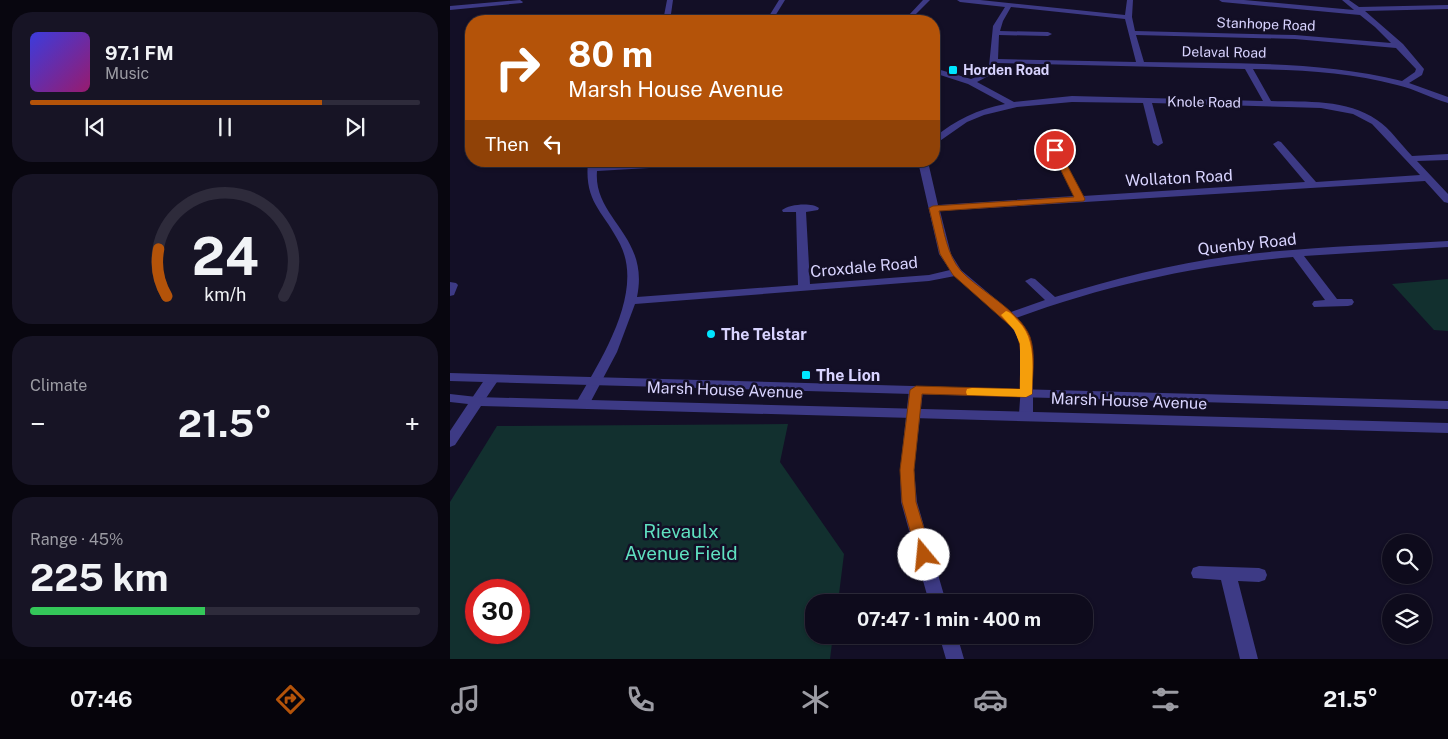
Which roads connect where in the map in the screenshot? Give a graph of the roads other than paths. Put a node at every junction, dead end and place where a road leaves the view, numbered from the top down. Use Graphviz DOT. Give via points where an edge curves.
graph roads {
  1 [pos="670,0"];
  2 [pos="782,0"];
  3 [pos="927,0"];
  4 [pos="960,0"];
  5 [pos="1130,0"];
  6 [pos="1222,0"];
  7 [pos="1345,0"];
  8 [pos="520,2"];
  9 [pos="478,3"];
  10 [pos="1010,5"];
  11 [pos="1448,7"];
  12 [pos="450,8"];
  13 [pos="1362,11"];
  14 [pos="668,15"];
  15 [pos="773,15"];
  16 [pos="910,15"];
  17 [pos="1128,17"];
  18 [pos="996,33"];
  19 [pos="1132,33"];
  20 [pos="1048,34"];
  21 [pos="1400,46"];
  22 [pos="996,61"];
  23 [pos="1140,63"];
  24 [pos="1247,65"];
  25 [pos="940,72"];
  26 [pos="971,82"];
  27 [pos="1404,84"];
  28 [pos="1448,100"];
  29 [pos="1147,101"];
  30 [pos="1268,103"];
  31 [pos="1011,104"];
  32 [pos="940,137"];
  33 [pos="1267,142"];
  34 [pos="1158,143"];
  35 [pos="1038,146"];
  36 [pos="1448,157"];
  37 [pos="1410,159"];
  38 [pos="592,167"];
  39 [pos="924,167"];
  40 [pos="1427,178"];
  41 [pos="1313,185"];
  42 [pos="1080,199"];
  43 [pos="1448,200"];
  44 [pos="814,208"];
  45 [pos="933,208"];
  46 [pos="801,209"];
  47 [pos="787,210"];
  48 [pos="1448,244"];
  49 [pos="1296,254"];
  50 [pos="957,272"];
  51 [pos="1031,281"];
  52 [pos="804,288"];
  53 [pos="630,301"];
  54 [pos="1053,301"];
  55 [pos="1348,302"];
  56 [pos="1334,303"];
  57 [pos="1318,304"];
  58 [pos="1009,317"];
  59 [pos="450,377"];
  60 [pos="492,378"];
  61 [pos="595,381"];
  62 [pos="916,390"];
  63 [pos="1026,394"];
  64 [pos="450,398"];
  65 [pos="477,401"];
  66 [pos="583,404"];
  67 [pos="1448,405"];
  68 [pos="914,412"];
  69 [pos="1026,416"];
  70 [pos="1448,428"];
  71 [pos="450,442"];
  72 [pos="1199,573"];
  73 [pos="1228,574"];
  74 [pos="1259,575"];
  75 [pos="936,594"];
  76 [pos="951,644"];
  77 [pos="955,659"];
  78 [pos="1249,659"];
  1 -- 14 [label="street"];
  2 -- 15 [label="street"];
  3 -- 16 [label="street"];
  4 -- 10 [label="street"];
  5 -- 17 [label="street"];
  6 -- 13 [label="street"];
  7 -- 13 [label="street"];
  8 -- 9 [label="street"];
  9 -- 12 [label="street"];
  10 -- 17 [label="street"];
  10 -- 18 [label="street"];
  11 -- 13 [label="street"];
  13 -- 21 [label="street"];
  17 -- 19 [label="street"];
  18 -- 20 [label="street"];
  18 -- 22 [label="street"];
  19 -- 21 [label="street, Stanhope Road" via="1286,36"];
  19 -- 23 [label="street"];
  21 -- 27 [label="street" via="1420,69"];
  22 -- 23 [label="street, Delaval Road"];
  22 -- 26 [label="street" via="988,74"];
  23 -- 24 [label="street, Delaval Road"];
  24 -- 27 [label="street, Delaval Road" via="1334,70"];
  24 -- 30 [label="street"];
  25 -- 26 [label="street"];
  26 -- 31 [label="street"];
  27 -- 28 [label="street, Delaval Road"];
  29 -- 30 [label="street, Knole Road"];
  29 -- 31 [label="street, Knole Road" via="1072,99"];
  29 -- 34 [label="street"];
  30 -- 37 [label="street, Knole Road" via="1321,105 1356,112 1375,122"];
  31 -- 32 [label="street, Knole Road" via="969,116"];
  33 -- 41 [label="street" via="1282,143"];
  35 -- 42 [label="street" via="1059,148"];
  36 -- 37 [label="street"];
  37 -- 40 [label="street, Knole Road"];
  38 -- 53 [label="street" via="595,200 616,229 630,257 634,278"];
  39 -- 45 [label="street"];
  40 -- 41 [label="street, Wollaton Road"];
  40 -- 43 [label="street, Knole Road"];
  41 -- 42 [label="street, Wollaton Road"];
  42 -- 45 [label="street, Wollaton Road"];
  44 -- 46 [label="street"];
  45 -- 50 [label="street" via="945,254"];
  46 -- 47 [label="street"];
  46 -- 52 [label="street"];
  48 -- 49 [label="street, Quenby Road"];
  49 -- 54 [label="street, Quenby Road" via="1172,270"];
  49 -- 56 [label="street"];
  50 -- 52 [label="street, Croxdale Road" via="929,278"];
  50 -- 58 [label="street"];
  51 -- 54 [label="street"];
  52 -- 53 [label="street, Croxdale Road"];
  53 -- 61 [label="street"];
  54 -- 58 [label="street, Quenby Road"];
  55 -- 56 [label="street"];
  56 -- 57 [label="street"];
  58 -- 63 [label="street" via="1020,328 1026,344"];
  59 -- 60 [label="street, Marsh House Avenue"];
  60 -- 61 [label="street, Marsh House Avenue"];
  60 -- 65 [label="street"];
  61 -- 62 [label="street, Marsh House Avenue"];
  61 -- 66 [label="street"];
  62 -- 63 [label="street, Marsh House Avenue"];
  62 -- 68 [label="street"];
  63 -- 67 [label="street, Marsh House Avenue"];
  63 -- 69 [label="street"];
  64 -- 65 [label="street, Marsh House Avenue"];
  65 -- 66 [label="street, Marsh House Avenue"];
  65 -- 71 [label="street"];
  66 -- 68 [label="street, Marsh House Avenue"];
  68 -- 69 [label="street, Marsh House Avenue"];
  68 -- 75 [label="street" via="907,470 909,502"];
  69 -- 70 [label="street, Marsh House Avenue"];
  72 -- 73 [label="street"];
  73 -- 74 [label="street"];
  73 -- 78 [label="street"];
  76 -- 77 [label="street"];
}
